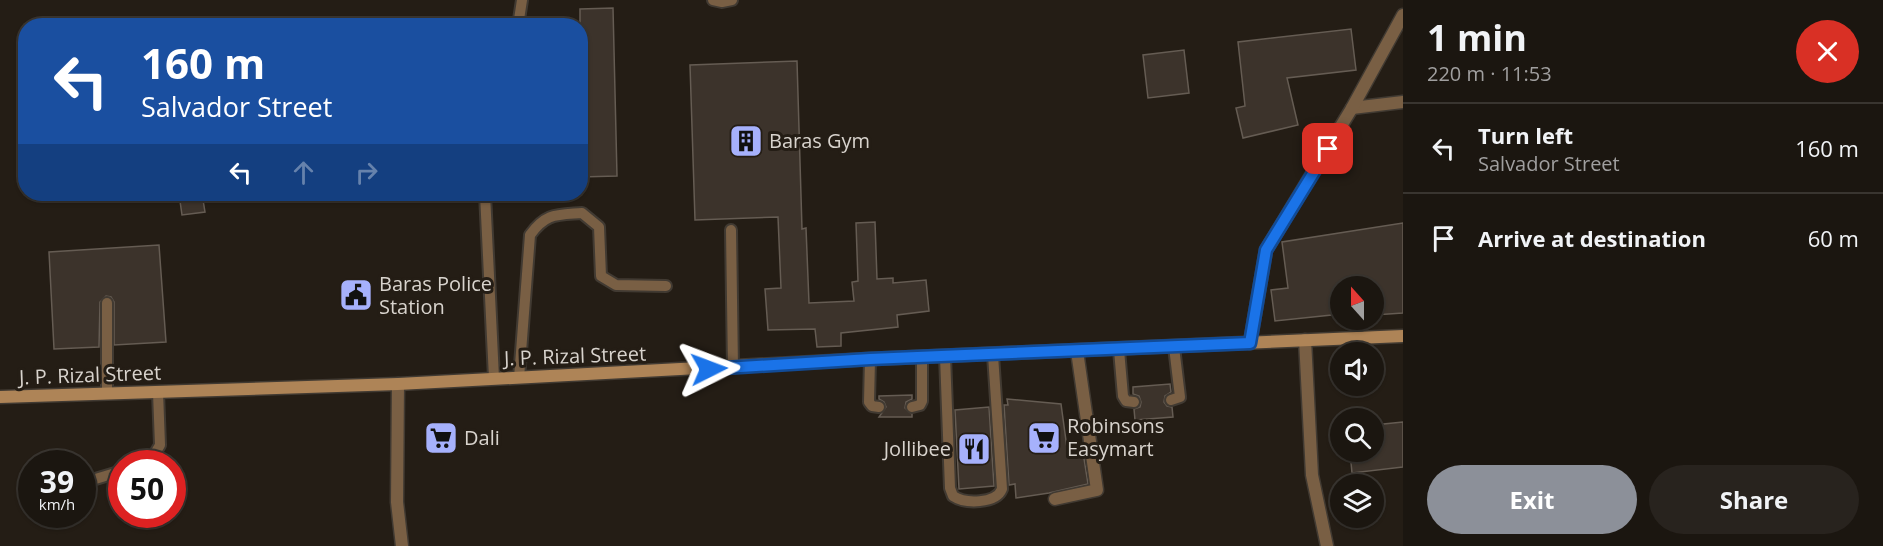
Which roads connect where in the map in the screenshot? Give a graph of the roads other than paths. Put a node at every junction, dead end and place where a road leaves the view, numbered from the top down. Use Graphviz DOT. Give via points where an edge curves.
graph roads {
  1 [pos="522,0"];
  2 [pos="713,0"];
  3 [pos="732,0"];
  4 [pos="1403,15"];
  5 [pos="519,18"];
  6 [pos="1403,102"];
  7 [pos="1352,108"];
  8 [pos="485,201"];
  9 [pos="731,230"];
  10 [pos="666,286"];
  11 [pos="107,303"];
  12 [pos="1403,336"];
  13 [pos="1305,340"];
  14 [pos="1250,343"];
  15 [pos="1174,347"];
  16 [pos="1119,350"];
  17 [pos="1077,351"];
  18 [pos="993,355"];
  19 [pos="945,356"];
  20 [pos="922,357"];
  21 [pos="870,359"];
  22 [pos="733,368"];
  23 [pos="494,378"];
  24 [pos="519,378"];
  25 [pos="398,384"];
  26 [pos="158,392"];
  27 [pos="107,394"];
  28 [pos="0,398"];
  29 [pos="1171,400"];
  30 [pos="1134,402"];
  31 [pos="879,407"];
  32 [pos="912,407"];
  33 [pos="157,450"];
  34 [pos="1055,499"];
  35 [pos="402,546"];
  36 [pos="1327,546"];
  1 -- 5 [label="lane"];
  2 -- 3 [label="lane"];
  4 -- 7 [label="street"];
  6 -- 7 [label="street"];
  7 -- 14 [label="street" via="1266,250"];
  8 -- 23 [label="lane"];
  9 -- 22 [label="lane"];
  10 -- 24 [label="lane" via="616,285 602,276 599,227 582,213 541,220 530,235"];
  11 -- 27 [label="lane"];
  12 -- 13 [label="main road, J. P. Rizal Street"];
  13 -- 14 [label="main road, J. P. Rizal Street"];
  13 -- 36 [label="street" via="1312,475"];
  14 -- 15 [label="main road, J. P. Rizal Street"];
  15 -- 16 [label="main road, J. P. Rizal Street"];
  15 -- 29 [label="lane" via="1180,396"];
  16 -- 17 [label="main road, J. P. Rizal Street"];
  16 -- 30 [label="lane" via="1123,396"];
  17 -- 18 [label="main road, J. P. Rizal Street"];
  17 -- 34 [label="street" via="1097,490"];
  18 -- 19 [label="main road, J. P. Rizal Street"];
  18 -- 19 [label="lane" via="1002,489 994,499 960,501 950,488"];
  19 -- 20 [label="main road, J. P. Rizal Street"];
  20 -- 21 [label="main road, J. P. Rizal Street"];
  20 -- 32 [label="lane" via="922,401"];
  21 -- 22 [label="main road, J. P. Rizal Street"];
  21 -- 31 [label="lane" via="869,402"];
  22 -- 24 [label="main road, J. P. Rizal Street"];
  23 -- 24 [label="main road, J. P. Rizal Street"];
  23 -- 25 [label="main road, J. P. Rizal Street"];
  25 -- 26 [label="main road, J. P. Rizal Street"];
  25 -- 35 [label="street" via="397,502"];
  26 -- 27 [label="main road, J. P. Rizal Street"];
  26 -- 33 [label="lane"];
  27 -- 28 [label="main road, J. P. Rizal Street"];
}
